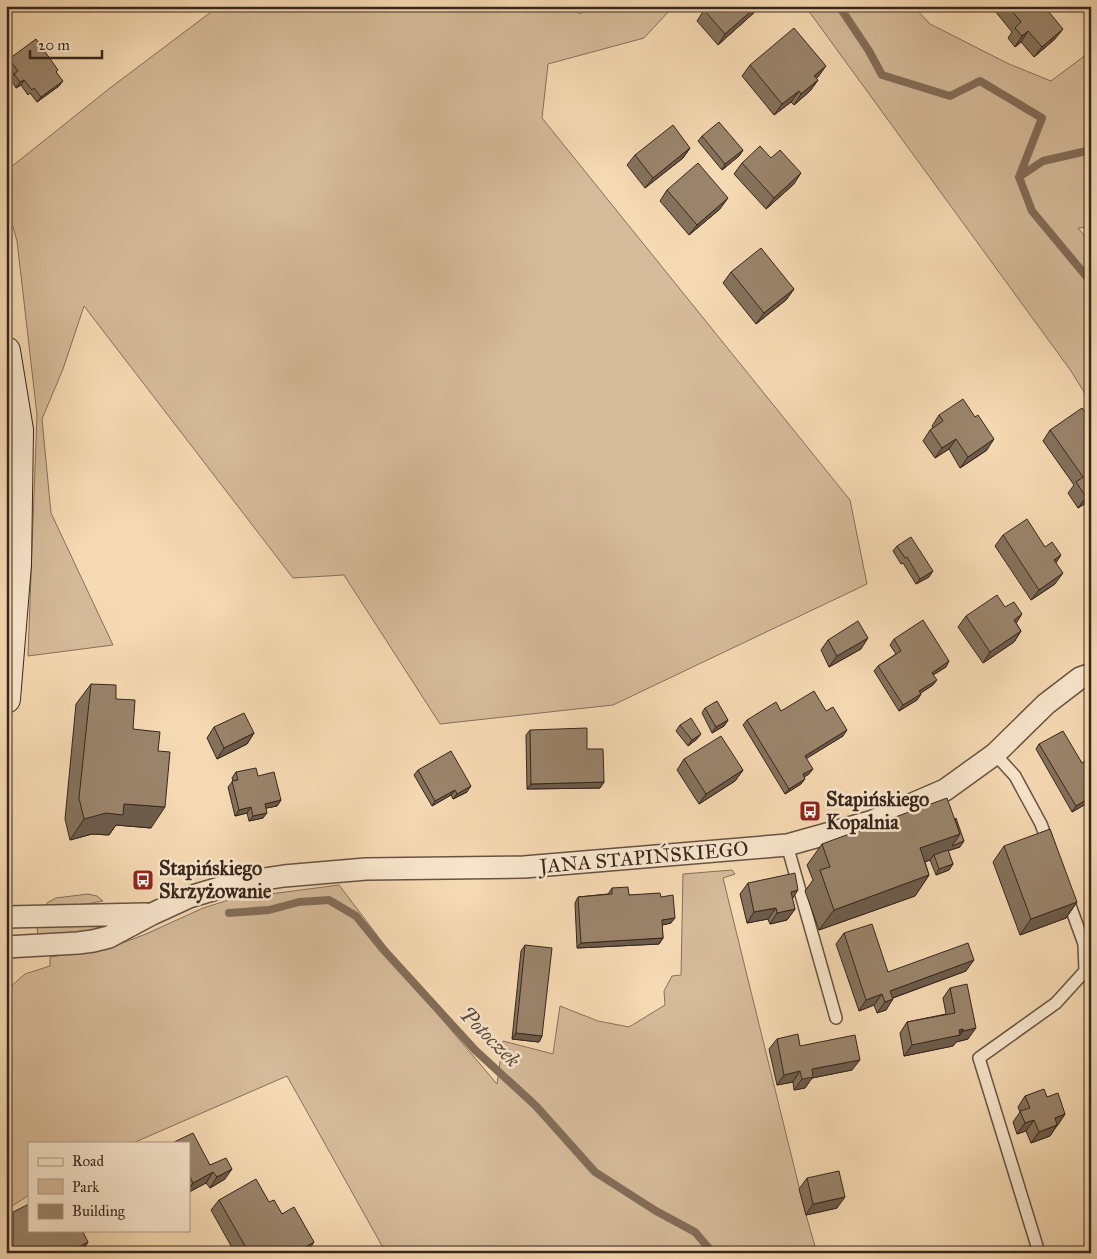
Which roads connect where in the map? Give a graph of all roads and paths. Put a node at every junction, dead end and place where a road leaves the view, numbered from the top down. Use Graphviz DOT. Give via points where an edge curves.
graph roads {
  1 [pos="6,351"];
  2 [pos="10,614"];
  3 [pos="1091,674"];
  4 [pos="6,699"];
  5 [pos="995,754"];
  6 [pos="787,845"];
  7 [pos="1054,861"];
  8 [pos="1064,888"];
  9 [pos="152,914"];
  10 [pos="6,917"];
  11 [pos="6,947"];
  12 [pos="836,1018"];
  13 [pos="1037,1253"];
  1 -- 2 [label="main road" via="18,430 17,564"];
  2 -- 4 [label="main road"];
  3 -- 5 [label="street, JANA STAPIŃSKIEGO" via="1080,678 1046,704"];
  5 -- 6 [label="street, JANA STAPIŃSKIEGO" via="946,790 873,821"];
  5 -- 7 [label="lane" via="1015,776 1041,824"];
  6 -- 9 [label="street, JANA STAPIŃSKIEGO" via="524,867 366,869 284,876 211,890"];
  6 -- 12 [label="lane"];
  8 -- 13 [label="lane" via="1084,944 1085,970 1056,1003 979,1058"];
  9 -- 10 [label="street, JANA STAPIŃSKIEGO"];
  9 -- 11 [label="street, JANA STAPIŃSKIEGO" via="109,937 93,941"];
}
